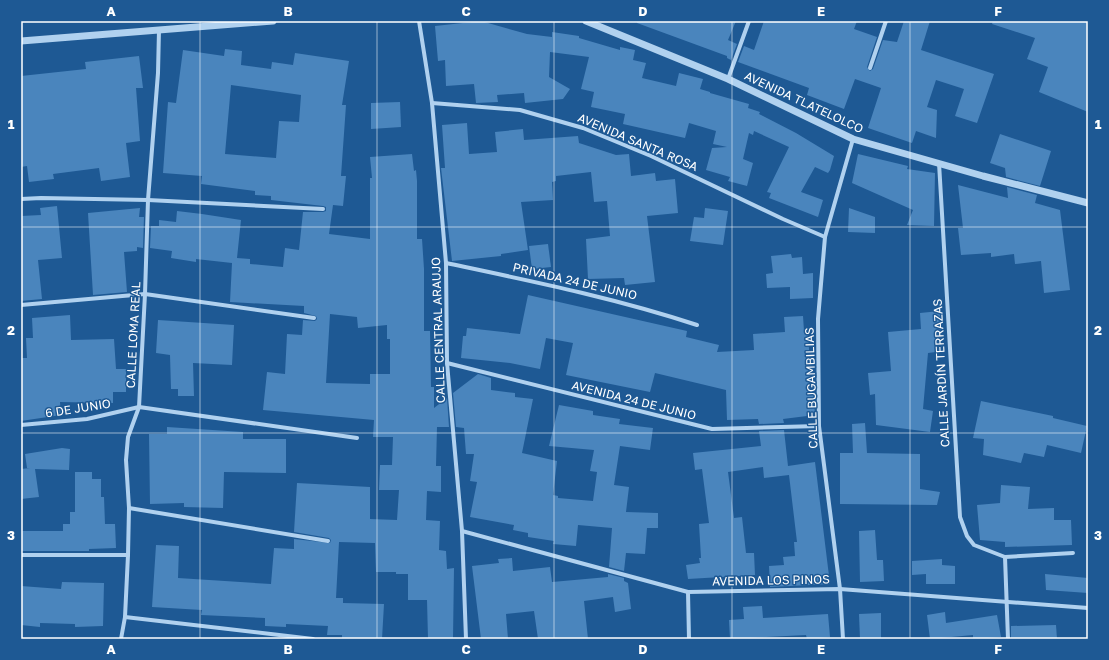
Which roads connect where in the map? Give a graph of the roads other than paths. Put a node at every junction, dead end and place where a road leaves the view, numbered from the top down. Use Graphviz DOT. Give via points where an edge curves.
graph roads {
  1 [pos="273,21"];
  2 [pos="419,21"];
  3 [pos="586,21"];
  4 [pos="749,21"];
  5 [pos="886,21"];
  6 [pos="159,30"];
  7 [pos="21,41"];
  8 [pos="870,68"];
  9 [pos="728,79"];
  10 [pos="432,103"];
  11 [pos="853,139"];
  12 [pos="938,163"];
  13 [pos="21,199"];
  14 [pos="148,200"];
  15 [pos="1088,203"];
  16 [pos="324,209"];
  17 [pos="825,237"];
  18 [pos="446,263"];
  19 [pos="145,294"];
  20 [pos="21,305"];
  21 [pos="314,318"];
  22 [pos="697,325"];
  23 [pos="447,363"];
  24 [pos="138,407"];
  25 [pos="21,425"];
  26 [pos="820,426"];
  27 [pos="357,438"];
  28 [pos="129,508"];
  29 [pos="462,530"];
  30 [pos="328,542"];
  31 [pos="1073,553"];
  32 [pos="21,555"];
  33 [pos="128,555"];
  34 [pos="1005,557"];
  35 [pos="840,589"];
  36 [pos="688,592"];
  37 [pos="1007,603"];
  38 [pos="1088,608"];
  39 [pos="124,617"];
  40 [pos="121,639"];
  41 [pos="313,639"];
  42 [pos="466,639"];
  43 [pos="688,639"];
  44 [pos="843,639"];
  45 [pos="1008,639"];
  1 -- 6 [label="street"];
  2 -- 10 [label="street, CALLE CENTRAL ARAUJO"];
  3 -- 9 [label="street, AVENIDA TLATELOLCO"];
  4 -- 9 [label="street"];
  5 -- 8 [label="street"];
  6 -- 7 [label="street"];
  6 -- 14 [label="street, CALLE LOMA REAL"];
  9 -- 11 [label="street, AVENIDA TLATELOLCO"];
  10 -- 17 [label="street, AVENIDA SANTA ROSA" via="520,110 583,128 651,156"];
  10 -- 18 [label="street, CALLE CENTRAL ARAUJO"];
  11 -- 12 [label="street, AVENIDA TLATELOLCO"];
  11 -- 17 [label="street, CALLE BUGAMBILIAS"];
  12 -- 15 [label="street, AVENIDA TLATELOLCO"];
  12 -- 34 [label="street, CALLE JARDÍN TERRAZAS" via="960,517 967,536 974,545"];
  13 -- 14 [label="street"];
  14 -- 16 [label="street"];
  14 -- 19 [label="street, CALLE LOMA REAL"];
  17 -- 26 [label="street, CALLE BUGAMBILIAS" via="818,319"];
  18 -- 22 [label="street, PRIVADA 24 DE JUNIO" via="578,291"];
  18 -- 23 [label="street, CALLE CENTRAL ARAUJO"];
  19 -- 20 [label="street"];
  19 -- 21 [label="street"];
  19 -- 24 [label="street, CALLE LOMA REAL"];
  23 -- 26 [label="street, AVENIDA 24 DE JUNIO" via="712,429"];
  23 -- 29 [label="street, CALLE CENTRAL ARAUJO"];
  24 -- 25 [label="street, 6 DE JUNIO" via="87,419"];
  24 -- 27 [label="street"];
  24 -- 28 [label="street, CALLE LOMA REAL" via="128,437 126,460"];
  26 -- 35 [label="street, CALLE BUGAMBILIAS"];
  28 -- 30 [label="street"];
  28 -- 33 [label="street, CALLE LOMA REAL"];
  29 -- 36 [label="street, AVENIDA LOS PINOS"];
  29 -- 42 [label="street, CALLE CENTRAL ARAUJO"];
  31 -- 34 [label="street, CALLE JARDÍN TERRAZAS"];
  32 -- 33 [label="street"];
  33 -- 39 [label="street, CALLE LOMA REAL"];
  34 -- 37 [label="street"];
  35 -- 36 [label="street, AVENIDA LOS PINOS"];
  35 -- 37 [label="street, AVENIDA LOS PINOS"];
  35 -- 44 [label="street, CALLE BUGAMBILIAS"];
  36 -- 43 [label="street"];
  37 -- 38 [label="street, AVENIDA LOS PINOS"];
  37 -- 45 [label="street"];
  39 -- 40 [label="street, CALLE LOMA REAL"];
  39 -- 41 [label="street"];
}
